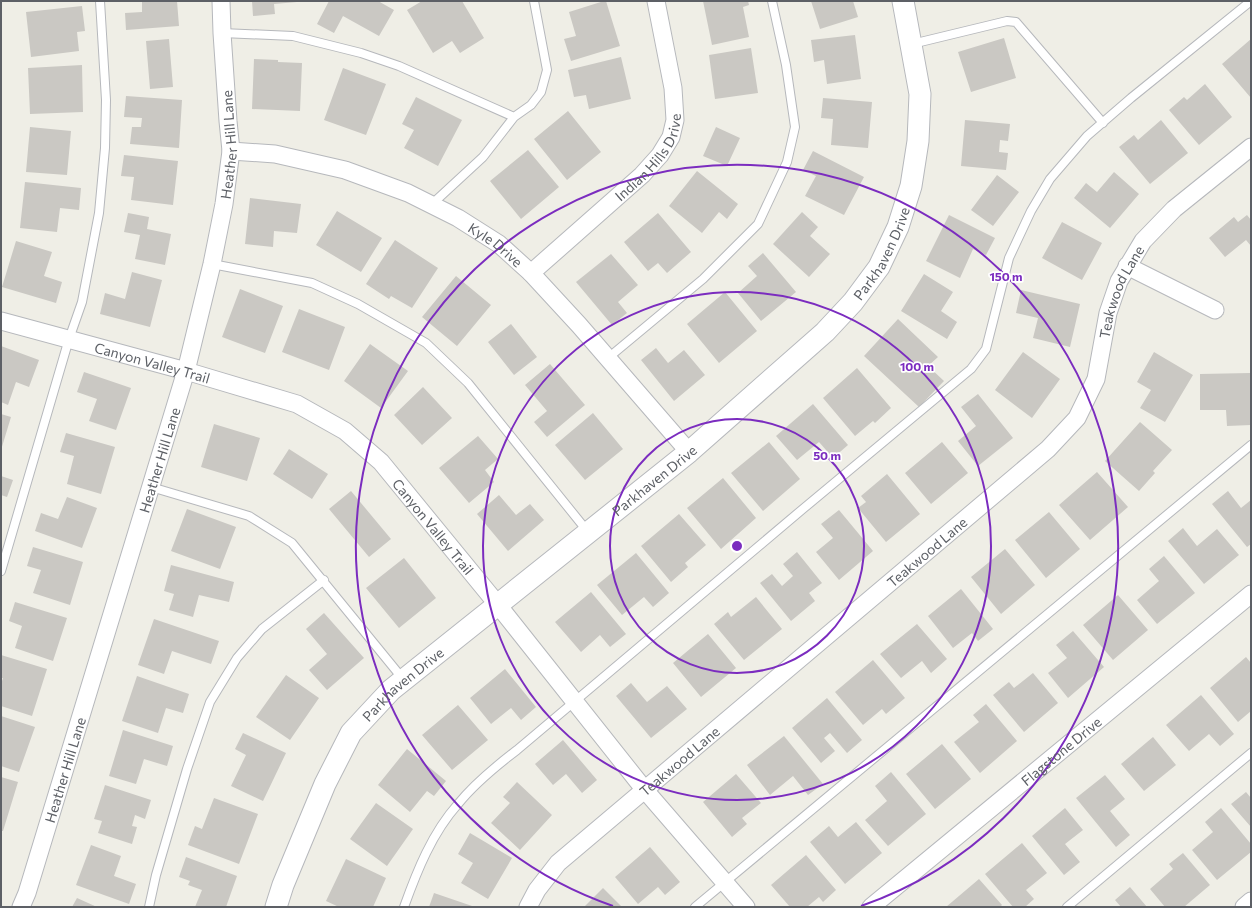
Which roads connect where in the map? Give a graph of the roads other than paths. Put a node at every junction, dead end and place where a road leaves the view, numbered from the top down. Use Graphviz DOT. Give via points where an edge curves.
graph roads {
  1 [pos="100,1"];
  2 [pos="221,1"];
  3 [pos="534,1"];
  4 [pos="656,1"];
  5 [pos="772,1"];
  6 [pos="902,1"];
  7 [pos="1251,1"];
  8 [pos="222,33"];
  9 [pos="911,44"];
  10 [pos="514,117"];
  11 [pos="1102,123"];
  12 [pos="231,151"];
  13 [pos="1249,152"];
  14 [pos="431,205"];
  15 [pos="212,264"];
  16 [pos="1128,266"];
  17 [pos="531,274"];
  18 [pos="1215,310"];
  19 [pos="1,321"];
  20 [pos="69,339"];
  21 [pos="608,358"];
  22 [pos="186,371"];
  23 [pos="1251,445"];
  24 [pos="689,452"];
  25 [pos="151,486"];
  26 [pos="588,533"];
  27 [pos="1,571"];
  28 [pos="324,580"];
  29 [pos="1251,594"];
  30 [pos="498,605"];
  31 [pos="403,680"];
  32 [pos="574,701"];
  33 [pos="1251,753"];
  34 [pos="644,789"];
  35 [pos="725,883"];
  36 [pos="1251,901"];
  37 [pos="21,907"];
  38 [pos="149,907"];
  39 [pos="276,907"];
  40 [pos="404,907"];
  41 [pos="528,907"];
  42 [pos="695,907"];
  43 [pos="746,907"];
  44 [pos="871,907"];
  45 [pos="1067,907"];
  46 [pos="1244,907"];
  1 -- 20 [label="lane" via="106,100 105,148 99,213 82,302"];
  2 -- 8 [label="street, Heather Hill Lane"];
  3 -- 10 [label="lane" via="547,70 541,92 531,105"];
  4 -- 17 [label="street, Indian Hills Drive" via="673,88 675,120 671,137 660,155 642,175"];
  5 -- 21 [label="lane" via="786,65 795,127 787,162 758,224 703,279"];
  6 -- 9 [label="street, Parkhaven Drive"];
  7 -- 11 [label="lane"];
  8 -- 10 [label="lane" via="293,36 362,53 399,66"];
  8 -- 12 [label="street, Heather Hill Lane"];
  9 -- 11 [label="lane" via="1006,22 1016,22"];
  9 -- 24 [label="street, Parkhaven Drive" via="920,94 918,141 911,186 898,227 879,267 853,302 825,332"];
  10 -- 14 [label="lane" via="483,157"];
  11 -- 32 [label="lane" via="1087,136 1050,179 1031,211 1009,258 986,349 971,370"];
  12 -- 14 [label="street, Kyle Drive" via="275,154 345,170"];
  12 -- 15 [label="street, Heather Hill Lane"];
  13 -- 16 [label="street, Teakwood Lane" via="1174,209 1143,241"];
  14 -- 17 [label="street, Kyle Drive" via="458,218 499,244"];
  15 -- 22 [label="street, Heather Hill Lane"];
  15 -- 26 [label="lane" via="312,283 358,304 426,343 468,383"];
  16 -- 18 [label="street"];
  16 -- 34 [label="street, Teakwood Lane" via="1108,313 1096,379 1077,418 1058,439"];
  17 -- 21 [label="street, Kyle Drive"];
  19 -- 20 [label="street, Canyon Valley Trail"];
  20 -- 22 [label="street, Canyon Valley Trail"];
  20 -- 27 [label="lane"];
  21 -- 24 [label="street, Kyle Drive"];
  22 -- 25 [label="street, Heather Hill Lane"];
  22 -- 30 [label="street, Canyon Valley Trail" via="296,404 345,431 381,462"];
  23 -- 35 [label="lane"];
  24 -- 26 [label="street, Parkhaven Drive"];
  25 -- 28 [label="lane" via="249,516 292,543"];
  25 -- 37 [label="street, Heather Hill Lane"];
  26 -- 30 [label="street, Parkhaven Drive"];
  28 -- 31 [label="lane"];
  28 -- 38 [label="lane" via="262,630 237,658 210,702 187,769"];
  29 -- 44 [label="street, Flagstone Drive"];
  30 -- 31 [label="street, Parkhaven Drive"];
  30 -- 32 [label="street, Canyon Valley Trail"];
  31 -- 39 [label="street, Parkhaven Drive" via="352,733 325,784"];
  32 -- 34 [label="street, Canyon Valley Trail"];
  32 -- 40 [label="lane" via="490,771 458,804 438,831"];
  33 -- 45 [label="lane"];
  34 -- 35 [label="street, Canyon Valley Trail"];
  34 -- 41 [label="street, Teakwood Lane" via="558,863 537,890"];
  35 -- 42 [label="lane"];
  35 -- 43 [label="street, Canyon Valley Trail"];
  36 -- 46 [label="street"];
}
